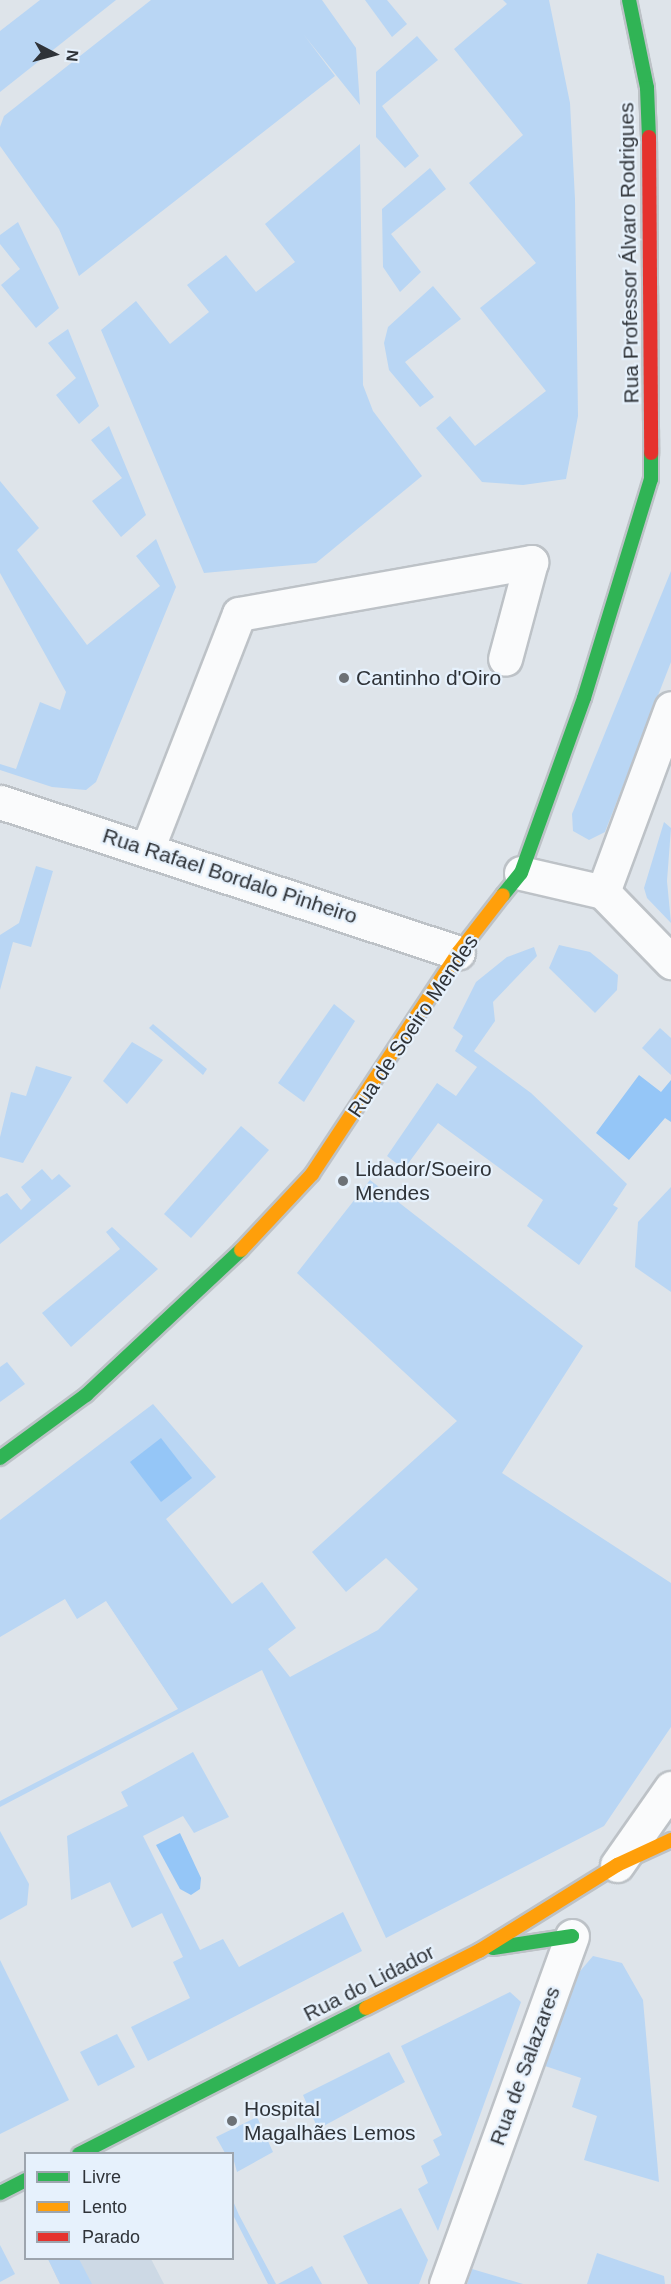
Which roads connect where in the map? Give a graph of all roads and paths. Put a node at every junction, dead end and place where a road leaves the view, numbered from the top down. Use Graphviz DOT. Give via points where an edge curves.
graph roads {
  1 [pos="629,0"];
  2 [pos="651,479"];
  3 [pos="664,492"];
  4 [pos="505,658"];
  5 [pos="671,708"];
  6 [pos="0,802"];
  7 [pos="147,847"];
  8 [pos="521,873"];
  9 [pos="603,892"];
  10 [pos="458,952"];
  11 [pos="671,962"];
  12 [pos="0,1458"];
  13 [pos="671,1788"];
  14 [pos="671,1840"];
  15 [pos="617,1865"];
  16 [pos="572,1936"];
  17 [pos="479,1950"];
  18 [pos="83,2152"];
  19 [pos="24,2181"];
  20 [pos="0,2193"];
  21 [pos="446,2284"];
  1 -- 2 [label="street, Rua Professor Álvaro Rodrigues" via="647,88 654,307"];
  2 -- 3 [label="street"];
  2 -- 8 [label="street, Rua de Soeiro Mendes" via="584,698"];
  4 -- 7 [label="street" via="531,562 239,614"];
  5 -- 9 [label="street"];
  6 -- 7 [label="street, Rua Rafael Bordalo Pinheiro"];
  7 -- 10 [label="street, Rua Rafael Bordalo Pinheiro"];
  8 -- 9 [label="street"];
  8 -- 10 [label="street, Rua de Soeiro Mendes"];
  9 -- 11 [label="street"];
  10 -- 12 [label="street, Rua de Soeiro Mendes" via="312,1173 199,1295 86,1395"];
  13 -- 15 [label="street"];
  14 -- 15 [label="street, Rua do Lidador"];
  15 -- 17 [label="street, Rua do Lidador"];
  16 -- 17 [label="street, Rua de Salazares"];
  16 -- 21 [label="street, Rua de Salazares"];
  17 -- 18 [label="street, Rua do Lidador"];
  19 -- 20 [label="street"];
}
